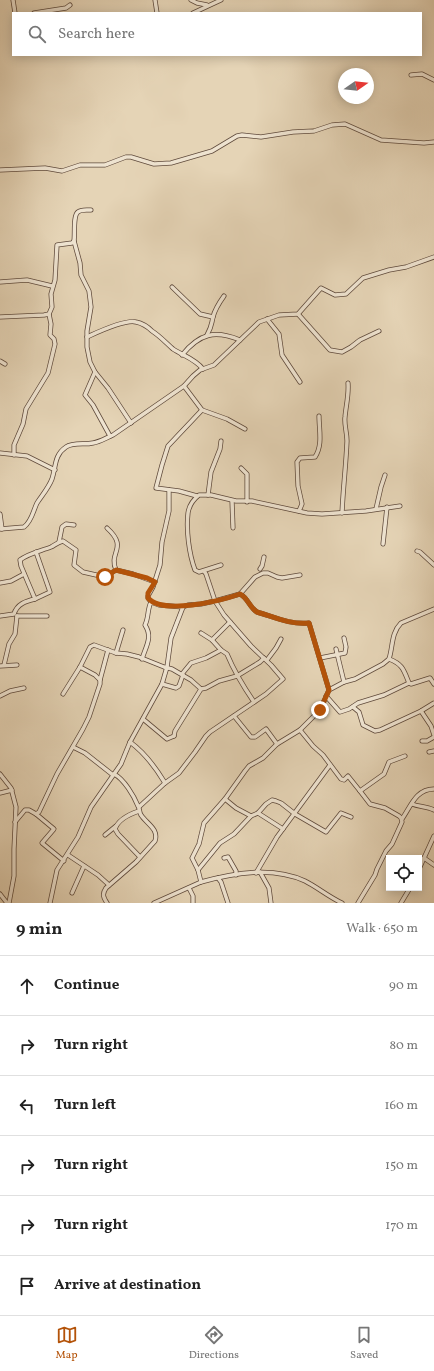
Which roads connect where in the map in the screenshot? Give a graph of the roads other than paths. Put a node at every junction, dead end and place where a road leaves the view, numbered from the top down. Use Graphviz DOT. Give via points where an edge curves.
graph roads {
  1 [pos="13,0"];
  2 [pos="155,0"];
  3 [pos="191,0"];
  4 [pos="221,0"];
  5 [pos="70,5"];
  6 [pos="208,5"];
  7 [pos="15,12"];
  8 [pos="40,12"];
  9 [pos="157,12"];
  10 [pos="195,12"];
  11 [pos="411,75"];
  12 [pos="434,80"];
  13 [pos="434,142"];
  14 [pos="0,170"];
  15 [pos="91,210"];
  16 [pos="74,241"];
  17 [pos="434,257"];
  18 [pos="0,282"];
  19 [pos="52,286"];
  20 [pos="172,287"];
  21 [pos="224,296"];
  22 [pos="49,314"];
  23 [pos="298,314"];
  24 [pos="0,317"];
  25 [pos="213,317"];
  26 [pos="267,319"];
  27 [pos="379,331"];
  28 [pos="206,335"];
  29 [pos="87,337"];
  30 [pos="240,340"];
  31 [pos="182,355"];
  32 [pos="0,361"];
  33 [pos="5,364"];
  34 [pos="204,369"];
  35 [pos="95,372"];
  36 [pos="300,382"];
  37 [pos="348,382"];
  38 [pos="184,386"];
  39 [pos="202,410"];
  40 [pos="319,416"];
  41 [pos="131,423"];
  42 [pos="245,429"];
  43 [pos="110,436"];
  44 [pos="221,441"];
  45 [pos="0,454"];
  46 [pos="14,455"];
  47 [pos="241,468"];
  48 [pos="54,470"];
  49 [pos="385,475"];
  50 [pos="169,490"];
  51 [pos="208,495"];
  52 [pos="197,496"];
  53 [pos="232,501"];
  54 [pos="247,502"];
  55 [pos="400,506"];
  56 [pos="388,507"];
  57 [pos="376,509"];
  58 [pos="299,511"];
  59 [pos="342,513"];
  60 [pos="0,514"];
  61 [pos="74,525"];
  62 [pos="107,528"];
  63 [pos="233,528"];
  64 [pos="1,529"];
  65 [pos="59,542"];
  66 [pos="383,544"];
  67 [pos="417,551"];
  68 [pos="36,552"];
  69 [pos="264,557"];
  70 [pos="221,565"];
  71 [pos="434,565"];
  72 [pos="116,570"];
  73 [pos="204,571"];
  74 [pos="261,571"];
  75 [pos="24,574"];
  76 [pos="300,575"];
  77 [pos="155,582"];
  78 [pos="0,584"];
  79 [pos="240,594"];
  80 [pos="35,599"];
  81 [pos="215,601"];
  82 [pos="151,602"];
  83 [pos="183,607"];
  84 [pos="434,609"];
  85 [pos="16,615"];
  86 [pos="0,616"];
  87 [pos="47,616"];
  88 [pos="230,622"];
  89 [pos="123,630"];
  90 [pos="202,633"];
  91 [pos="344,638"];
  92 [pos="280,639"];
  93 [pos="212,640"];
  94 [pos="336,649"];
  95 [pos="108,650"];
  96 [pos="221,650"];
  97 [pos="116,653"];
  98 [pos="338,654"];
  99 [pos="320,658"];
  100 [pos="142,659"];
  101 [pos="265,659"];
  102 [pos="389,659"];
  103 [pos="16,665"];
  104 [pos="2,666"];
  105 [pos="80,667"];
  106 [pos="167,667"];
  107 [pos="183,674"];
  108 [pos="237,676"];
  109 [pos="100,680"];
  110 [pos="344,682"];
  111 [pos="409,683"];
  112 [pos="162,684"];
  113 [pos="434,684"];
  114 [pos="24,688"];
  115 [pos="201,689"];
  116 [pos="329,690"];
  117 [pos="63,694"];
  118 [pos="0,696"];
  119 [pos="326,696"];
  120 [pos="254,702"];
  121 [pos="434,703"];
  122 [pos="353,706"];
  123 [pos="421,711"];
  124 [pos="234,716"];
  125 [pos="143,719"];
  126 [pos="300,730"];
  127 [pos="174,736"];
  128 [pos="434,736"];
  129 [pos="179,739"];
  130 [pos="422,741"];
  131 [pos="130,742"];
  132 [pos="277,744"];
  133 [pos="73,747"];
  134 [pos="434,751"];
  135 [pos="429,752"];
  136 [pos="406,756"];
  137 [pos="330,764"];
  138 [pos="0,774"];
  139 [pos="114,774"];
  140 [pos="165,783"];
  141 [pos="434,789"];
  142 [pos="12,790"];
  143 [pos="360,792"];
  144 [pos="0,793"];
  145 [pos="225,800"];
  146 [pos="412,804"];
  147 [pos="139,809"];
  148 [pos="434,810"];
  149 [pos="258,813"];
  150 [pos="36,814"];
  151 [pos="295,814"];
  152 [pos="251,816"];
  153 [pos="351,817"];
  154 [pos="402,819"];
  155 [pos="15,822"];
  156 [pos="116,825"];
  157 [pos="283,829"];
  158 [pos="104,835"];
  159 [pos="434,836"];
  160 [pos="68,855"];
  161 [pos="140,857"];
  162 [pos="224,858"];
  163 [pos="424,858"];
  164 [pos="64,861"];
  165 [pos="422,862"];
  166 [pos="434,865"];
  167 [pos="84,866"];
  168 [pos="198,870"];
  169 [pos="258,873"];
  170 [pos="236,875"];
  171 [pos="218,878"];
  172 [pos="201,882"];
  173 [pos="109,885"];
  174 [pos="189,888"];
  175 [pos="408,891"];
  176 [pos="72,893"];
  177 [pos="0,894"];
  178 [pos="8,903"];
  179 [pos="50,903"];
  180 [pos="107,903"];
  181 [pos="154,903"];
  182 [pos="193,903"];
  183 [pos="228,903"];
  184 [pos="271,903"];
  185 [pos="342,903"];
  186 [pos="358,903"];
  187 [pos="401,903"];
  1 -- 7 [label="street"];
  2 -- 9 [label="street"];
  3 -- 6 [label="street"];
  4 -- 6 [label="street"];
  5 -- 8 [label="street"];
  6 -- 10 [label="street"];
  11 -- 12 [label="street" via="422,74"];
  13 -- 14 [label="street" via="381,140 345,124 314,131 261,137 237,136 212,152 170,163 154,164 126,157 105,165 80,165 62,171 45,168"];
  15 -- 16 [label="street" via="77,212"];
  16 -- 19 [label="street" via="57,245 55,280"];
  16 -- 29 [label="street" via="81,275 89,291 91,306"];
  17 -- 23 [label="street" via="363,278 346,294 335,295 321,288"];
  18 -- 19 [label="street" via="27,280"];
  19 -- 22 [label="street" via="52,307"];
  20 -- 25 [label="street" via="200,314"];
  21 -- 25 [label="street"];
  22 -- 24 [label="street"];
  22 -- 46 [label="street" via="50,335 55,344 48,372 26,409 14,445"];
  23 -- 26 [label="street" via="279,315"];
  23 -- 27 [label="street" via="330,350 342,352"];
  25 -- 28 [label="street" via="212,326"];
  26 -- 30 [label="street" via="259,322"];
  26 -- 36 [label="street" via="279,334 282,355"];
  28 -- 30 [label="street" via="226,335"];
  28 -- 31 [label="street" via="186,349"];
  29 -- 31 [label="street" via="116,324 135,321 152,330"];
  29 -- 35 [label="street" via="90,362"];
  30 -- 34 [label="street" via="214,365"];
  31 -- 34 [label="street" via="198,362"];
  32 -- 33 [label="street"];
  34 -- 38 [label="street"];
  35 -- 41 [label="street"];
  35 -- 43 [label="street" via="85,395"];
  37 -- 59 [label="street"];
  38 -- 39 [label="street"];
  38 -- 41 [label="street"];
  39 -- 42 [label="street"];
  39 -- 50 [label="street" via="168,446 156,488"];
  40 -- 58 [label="street" via="320,443 315,457 300,458 296,462 302,504"];
  41 -- 43 [label="street"];
  43 -- 48 [label="street" via="92,444 67,446 58,453"];
  44 -- 51 [label="street" via="210,472"];
  45 -- 46 [label="street"];
  46 -- 48 [label="street" via="27,456"];
  47 -- 54 [label="street" via="247,474"];
  48 -- 64 [label="street" via="47,490 24,527"];
  49 -- 57 [label="street"];
  50 -- 52 [label="street"];
  50 -- 77 [label="street" via="169,511"];
  51 -- 52 [label="street"];
  51 -- 53 [label="street"];
  52 -- 73 [label="street" via="188,512 190,553 194,570"];
  53 -- 54 [label="street"];
  53 -- 63 [label="street"];
  54 -- 58 [label="street"];
  55 -- 56 [label="street"];
  56 -- 57 [label="street"];
  56 -- 66 [label="street"];
  57 -- 59 [label="street"];
  58 -- 59 [label="street"];
  60 -- 64 [label="street"];
  61 -- 65 [label="street" via="66,524 62,527"];
  62 -- 72 [label="street" via="115,536 118,547 114,563"];
  65 -- 68 [label="street"];
  65 -- 72 [label="street" via="63,541 76,550 74,565 83,572 105,577"];
  67 -- 71 [label="street"];
  68 -- 75 [label="street" via="20,560"];
  68 -- 80 [label="street" via="50,592"];
  69 -- 74 [label="street"];
  70 -- 73 [label="street"];
  72 -- 77 [label="street"];
  73 -- 81 [label="street"];
  74 -- 76 [label="street" via="282,578"];
  74 -- 79 [label="street"];
  75 -- 78 [label="street"];
  75 -- 80 [label="street"];
  77 -- 82 [label="street" via="148,596"];
  79 -- 81 [label="street"];
  79 -- 99 [label="street" via="257,612 293,623 309,623"];
  80 -- 85 [label="street" via="26,601 16,608"];
  81 -- 83 [label="street"];
  81 -- 88 [label="street"];
  82 -- 83 [label="street"];
  82 -- 100 [label="street" via="145,625 150,636"];
  83 -- 106 [label="street" via="171,638"];
  84 -- 102 [label="street" via="397,627"];
  85 -- 86 [label="street"];
  85 -- 87 [label="street"];
  85 -- 104 [label="street" via="15,634"];
  88 -- 93 [label="street"];
  88 -- 101 [label="street"];
  89 -- 97 [label="street"];
  90 -- 93 [label="street"];
  91 -- 98 [label="street" via="346,651"];
  92 -- 101 [label="street" via="276,648"];
  93 -- 96 [label="street"];
  94 -- 98 [label="street"];
  95 -- 97 [label="street"];
  95 -- 105 [label="street" via="92,645"];
  95 -- 109 [label="street"];
  96 -- 107 [label="street" via="191,664"];
  96 -- 108 [label="street" via="227,654"];
  97 -- 100 [label="street"];
  98 -- 99 [label="street"];
  98 -- 110 [label="street"];
  99 -- 116 [label="street"];
  100 -- 106 [label="street"];
  101 -- 108 [label="street"];
  101 -- 120 [label="street" via="283,679"];
  102 -- 110 [label="street" via="355,680"];
  102 -- 111 [label="street" via="402,667"];
  103 -- 104 [label="street"];
  105 -- 109 [label="street"];
  105 -- 117 [label="street"];
  106 -- 107 [label="street"];
  106 -- 112 [label="street"];
  107 -- 112 [label="street" via="176,688"];
  107 -- 115 [label="street"];
  108 -- 115 [label="street"];
  108 -- 120 [label="street"];
  109 -- 133 [label="street" via="89,717"];
  110 -- 116 [label="street"];
  111 -- 113 [label="street" via="430,678"];
  111 -- 122 [label="street"];
  112 -- 125 [label="street"];
  114 -- 118 [label="street"];
  115 -- 127 [label="street"];
  116 -- 119 [label="street"];
  119 -- 122 [label="street" via="340,712"];
  119 -- 126 [label="street" via="320,710"];
  120 -- 124 [label="street"];
  121 -- 123 [label="street"];
  122 -- 123 [label="street" via="359,712 363,725 375,731"];
  123 -- 128 [label="street"];
  124 -- 132 [label="street" via="251,737 266,729"];
  124 -- 140 [label="street" via="206,736 185,767"];
  125 -- 127 [label="street" via="167,739"];
  125 -- 131 [label="street"];
  126 -- 132 [label="street"];
  126 -- 137 [label="street"];
  127 -- 129 [label="street"];
  128 -- 130 [label="street"];
  131 -- 139 [label="street"];
  131 -- 140 [label="street" via="141,751"];
  132 -- 145 [label="street" via="245,771"];
  133 -- 139 [label="street"];
  133 -- 150 [label="street"];
  134 -- 135 [label="street"];
  136 -- 143 [label="street" via="389,762 384,774"];
  137 -- 143 [label="street" via="341,779 344,780 348,776"];
  137 -- 151 [label="street"];
  138 -- 142 [label="street"];
  139 -- 147 [label="street" via="121,777"];
  139 -- 160 [label="street" via="91,807"];
  140 -- 147 [label="street"];
  141 -- 146 [label="street" via="419,794"];
  142 -- 144 [label="street"];
  142 -- 155 [label="street" via="16,807"];
  143 -- 154 [label="street" via="370,804 385,808"];
  145 -- 152 [label="street"];
  145 -- 168 [label="street" via="204,823 192,858"];
  146 -- 148 [label="street"];
  146 -- 154 [label="street"];
  147 -- 156 [label="street"];
  147 -- 161 [label="street" via="156,837"];
  149 -- 151 [label="street" via="272,800 281,803"];
  149 -- 152 [label="street"];
  149 -- 157 [label="street"];
  150 -- 155 [label="street" via="25,810"];
  150 -- 164 [label="street" via="54,829 42,843"];
  151 -- 153 [label="street" via="326,832 341,813"];
  151 -- 157 [label="street"];
  152 -- 168 [label="street" via="234,834 220,843"];
  154 -- 186 [label="street" via="392,844"];
  155 -- 178 [label="street" via="14,876"];
  156 -- 158 [label="street"];
  156 -- 161 [label="street" via="118,834"];
  157 -- 169 [label="street" via="267,853"];
  159 -- 163 [label="street"];
  160 -- 164 [label="street"];
  160 -- 167 [label="street"];
  161 -- 173 [label="street"];
  162 -- 170 [label="street" via="228,857"];
  163 -- 165 [label="street"];
  163 -- 166 [label="street"];
  164 -- 179 [label="street" via="57,870"];
  167 -- 173 [label="street"];
  167 -- 176 [label="street"];
  168 -- 172 [label="street"];
  169 -- 170 [label="street"];
  169 -- 184 [label="street" via="269,888"];
  169 -- 185 [label="street" via="272,872 300,879"];
  170 -- 171 [label="street"];
  171 -- 172 [label="street"];
  171 -- 183 [label="street"];
  172 -- 174 [label="street"];
  173 -- 180 [label="street" via="103,893"];
  174 -- 181 [label="street"];
  174 -- 182 [label="street"];
  175 -- 187 [label="street"];
  177 -- 178 [label="street"];
}
